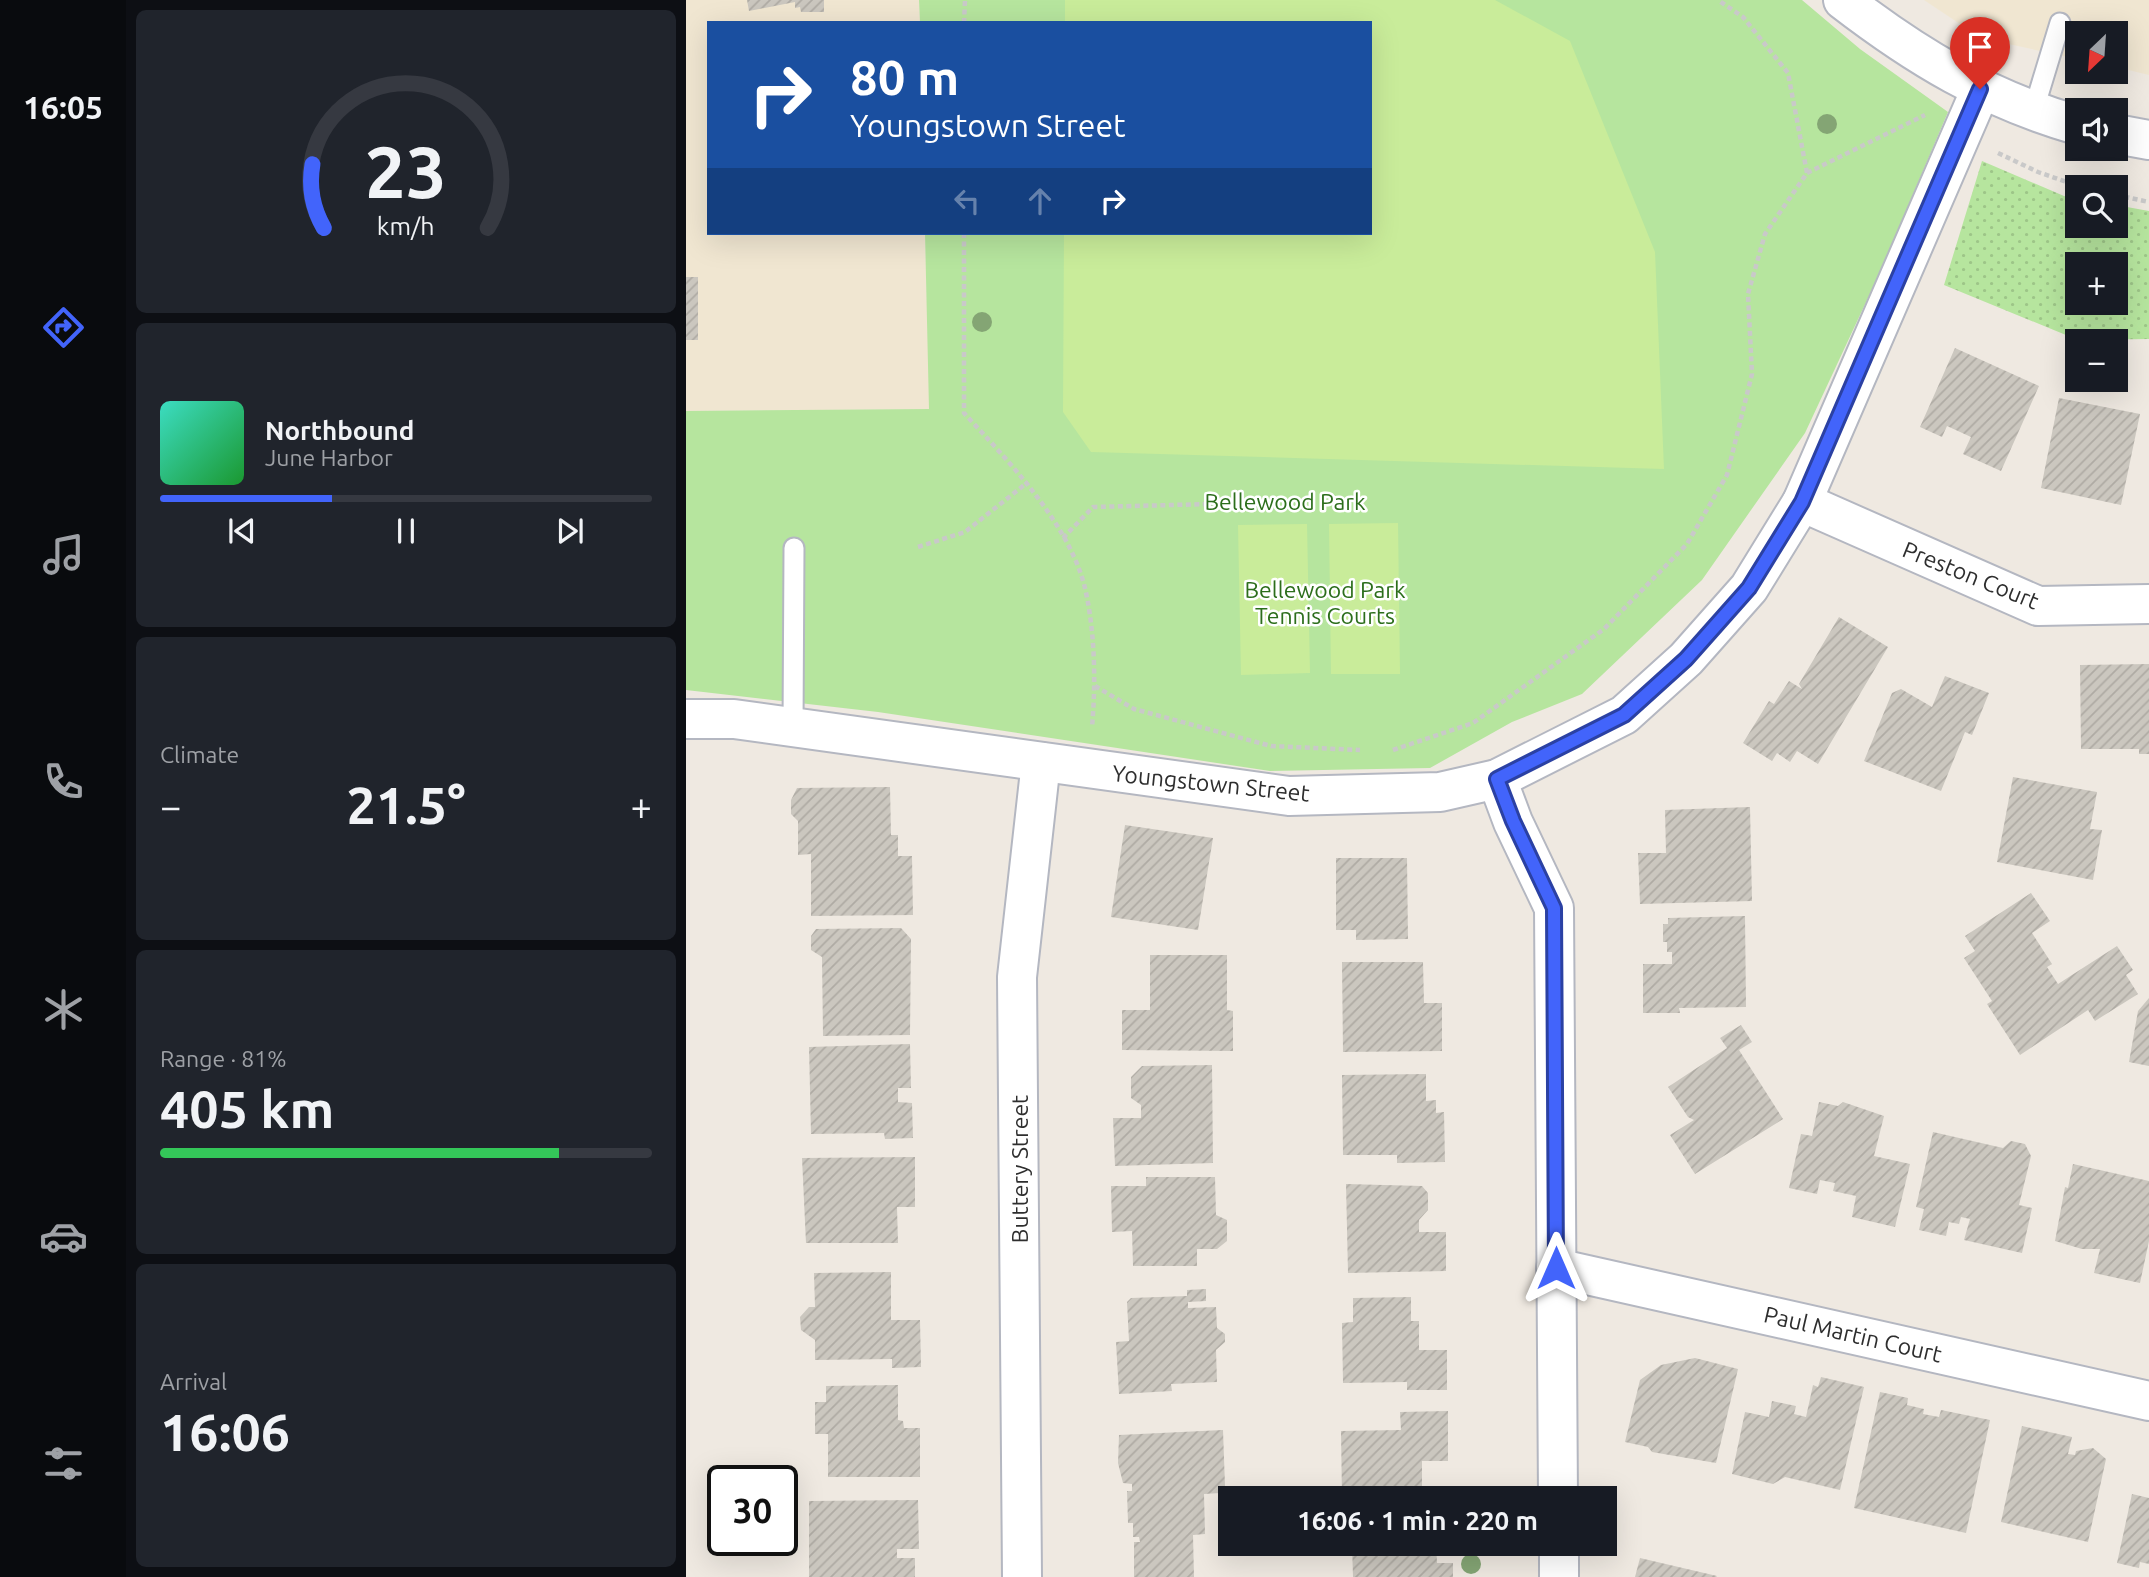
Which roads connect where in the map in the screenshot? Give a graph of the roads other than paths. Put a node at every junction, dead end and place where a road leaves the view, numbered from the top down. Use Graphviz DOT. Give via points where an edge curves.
graph roads {
  1 [pos="1866,7"];
  2 [pos="2060,23"];
  3 [pos="1980,89"];
  4 [pos="2033,112"];
  5 [pos="2065,121"];
  6 [pos="2128,136"];
  7 [pos="2149,140"];
  8 [pos="1802,502"];
  9 [pos="794,548"];
  10 [pos="2149,604"];
  11 [pos="686,719"];
  12 [pos="793,727"];
  13 [pos="1041,762"];
  14 [pos="1497,779"];
  15 [pos="1556,1268"];
  16 [pos="2149,1401"];
  17 [pos="1558,1486"];
  18 [pos="1559,1556"];
  19 [pos="1022,1577"];
  20 [pos="1559,1577"];
  1 -- 3 [label="street" via="1897,42"];
  2 -- 4 [label="lane"];
  3 -- 4 [label="street"];
  3 -- 8 [label="street, Youngstown Street"];
  4 -- 5 [label="street"];
  6 -- 7 [label="street"];
  8 -- 10 [label="street, Preston Court" via="2038,606"];
  8 -- 14 [label="street, Youngstown Street" via="1749,588 1686,659 1624,715"];
  9 -- 12 [label="lane"];
  11 -- 12 [label="street, Youngstown Street" via="734,719"];
  12 -- 13 [label="street, Youngstown Street"];
  13 -- 14 [label="street, Youngstown Street" via="1289,796 1440,792"];
  13 -- 19 [label="street, Buttery Street" via="1017,978"];
  14 -- 15 [label="street" via="1554,908"];
  15 -- 16 [label="street, Paul Martin Court"];
  15 -- 17 [label="street"];
  18 -- 20 [label="street"];
}
